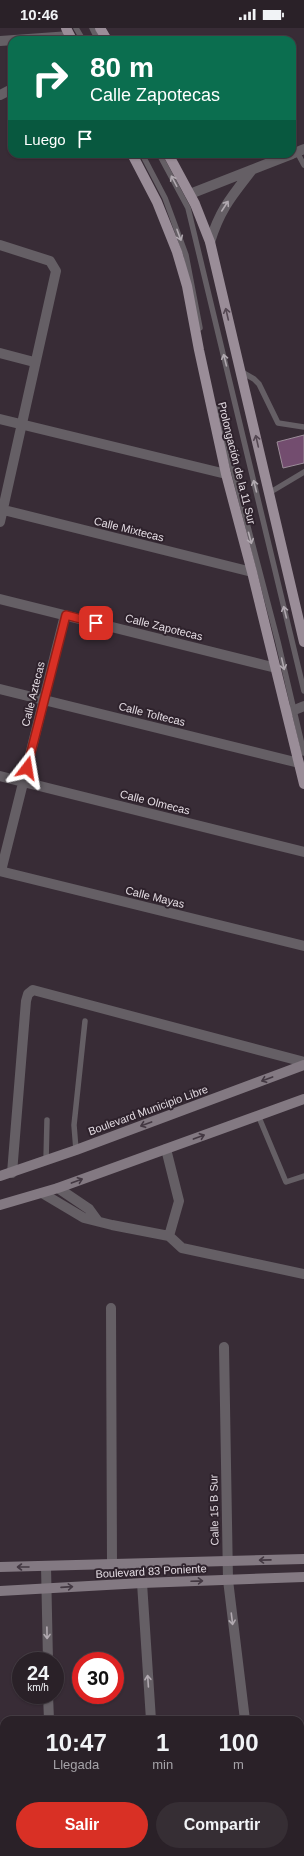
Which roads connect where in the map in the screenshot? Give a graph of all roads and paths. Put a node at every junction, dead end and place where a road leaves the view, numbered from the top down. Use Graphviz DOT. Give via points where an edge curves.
graph roads {
  1 [pos="69,35"];
  2 [pos="58,36"];
  3 [pos="296,152"];
  4 [pos="134,158"];
  5 [pos="144,158"];
  6 [pos="161,158"];
  7 [pos="170,158"];
  8 [pos="282,158"];
  9 [pos="304,165"];
  10 [pos="253,170"];
  11 [pos="190,194"];
  12 [pos="210,242"];
  13 [pos="0,245"];
  14 [pos="0,353"];
  15 [pos="34,362"];
  16 [pos="240,371"];
  17 [pos="0,419"];
  18 [pos="22,424"];
  19 [pos="304,427"];
  20 [pos="304,472"];
  21 [pos="226,474"];
  22 [pos="269,493"];
  23 [pos="1,509"];
  24 [pos="0,522"];
  25 [pos="252,572"];
  26 [pos="0,599"];
  27 [pos="66,615"];
  28 [pos="304,642"];
  29 [pos="276,668"];
  30 [pos="0,689"];
  31 [pos="304,691"];
  32 [pos="44,700"];
  33 [pos="304,706"];
  34 [pos="290,712"];
  35 [pos="304,753"];
  36 [pos="299,763"];
  37 [pos="0,776"];
  38 [pos="24,782"];
  39 [pos="304,784"];
  40 [pos="304,852"];
  41 [pos="1,871"];
  42 [pos="304,946"];
  43 [pos="85,1021"];
  44 [pos="304,1062"];
  45 [pos="304,1065"];
  46 [pos="304,1099"];
  47 [pos="258,1116"];
  48 [pos="47,1120"];
  49 [pos="166,1149"];
  50 [pos="76,1150"];
  51 [pos="46,1161"];
  52 [pos="12,1173"];
  53 [pos="0,1176"];
  54 [pos="304,1176"];
  55 [pos="58,1188"];
  56 [pos="42,1193"];
  57 [pos="0,1205"];
  58 [pos="97,1220"];
  59 [pos="170,1236"];
  60 [pos="304,1274"];
  61 [pos="111,1308"];
  62 [pos="224,1347"];
  63 [pos="304,1559"];
  64 [pos="227,1560"];
  65 [pos="112,1564"];
  66 [pos="46,1566"];
  67 [pos="0,1567"];
  68 [pos="304,1577"];
  69 [pos="228,1580"];
  70 [pos="142,1582"];
  71 [pos="46,1588"];
  72 [pos="0,1591"];
  73 [pos="48,1652"];
  74 [pos="48,1704"];
  75 [pos="49,1716"];
  76 [pos="151,1716"];
  77 [pos="245,1716"];
  1 -- 2 [label="street"];
  3 -- 9 [label="lane"];
  4 -- 21 [label="main road, Prolongación de la 11 Sur" via="157,202 183,272"];
  5 -- 34 [label="lane, one-way" via="165,198 186,255 206,368 278,642"];
  31 -- 6 [label="lane, one-way" via="188,208"];
  7 -- 11 [label="main road"];
  8 -- 10 [label="street"];
  10 -- 11 [label="street"];
  12 -- 10 [label="street, one-way" via="216,221 225,204"];
  11 -- 12 [label="main road"];
  16 -- 12 [label="main road, one-way"];
  13 -- 15 [label="street" via="50,261 56,271"];
  14 -- 15 [label="street"];
  15 -- 18 [label="street"];
  16 -- 19 [label="lane" via="259,384 278,423"];
  22 -- 16 [label="main road, one-way"];
  17 -- 18 [label="street"];
  18 -- 21 [label="street"];
  18 -- 23 [label="street"];
  20 -- 22 [label="lane"];
  21 -- 25 [label="main road, Prolongación de la 11 Sur"];
  22 -- 28 [label="main road"];
  23 -- 24 [label="street"];
  23 -- 25 [label="street, Calle Mixtecas"];
  25 -- 29 [label="main road, Prolongación de la 11 Sur"];
  26 -- 27 [label="street, Calle Zapotecas"];
  27 -- 29 [label="street, Calle Zapotecas"];
  27 -- 32 [label="street, Calle Aztecas"];
  29 -- 34 [label="main road, Prolongación de la 11 Sur"];
  30 -- 32 [label="street, Calle Toltecas"];
  32 -- 36 [label="street, Calle Toltecas"];
  32 -- 38 [label="street, Calle Aztecas"];
  33 -- 34 [label="street"];
  34 -- 35 [label="lane"];
  34 -- 36 [label="main road, Prolongación de la 11 Sur"];
  36 -- 39 [label="main road, Prolongación de la 11 Sur"];
  37 -- 38 [label="street, Calle Olmecas"];
  38 -- 40 [label="street, Calle Olmecas"];
  38 -- 41 [label="street, Calle Aztecas"];
  41 -- 42 [label="street, Calle Mayas"];
  43 -- 50 [label="lane" via="74,1125"];
  44 -- 52 [label="street" via="33,990 28,994 26,1001"];
  45 -- 50 [label="main road, Boulevard Municipio Libre, one-way"];
  46 -- 47 [label="main road"];
  49 -- 47 [label="main road, one-way"];
  47 -- 54 [label="lane" via="286,1182"];
  48 -- 51 [label="lane"];
  55 -- 49 [label="main road, one-way"];
  49 -- 59 [label="street" via="179,1201"];
  50 -- 51 [label="main road, Boulevard Municipio Libre"];
  51 -- 52 [label="main road, Boulevard Municipio Libre"];
  52 -- 53 [label="main road, Boulevard Municipio Libre"];
  55 -- 56 [label="main road"];
  55 -- 58 [label="street" via="89,1209"];
  56 -- 57 [label="main road"];
  56 -- 58 [label="street" via="84,1218"];
  58 -- 59 [label="street"];
  59 -- 60 [label="street" via="182,1248"];
  61 -- 65 [label="street"];
  62 -- 64 [label="street, Calle 15 B Sur"];
  63 -- 64 [label="main road, Boulevard 83 Poniente, one-way"];
  64 -- 65 [label="main road, Boulevard 83 Poniente"];
  64 -- 69 [label="street, Calle 15 B Sur"];
  65 -- 66 [label="main road, Boulevard 83 Poniente"];
  66 -- 67 [label="main road, Boulevard 83 Poniente, one-way"];
  66 -- 71 [label="street"];
  68 -- 69 [label="main road, Boulevard 83 Poniente"];
  70 -- 69 [label="main road, Boulevard 83 Poniente, one-way"];
  69 -- 77 [label="street, Calle 15 B Sur, one-way"];
  71 -- 70 [label="main road, Boulevard 83 Poniente, one-way"];
  76 -- 70 [label="street, one-way"];
  71 -- 72 [label="main road, Boulevard 83 Poniente"];
  71 -- 73 [label="street, one-way"];
  74 -- 75 [label="street"];
}
